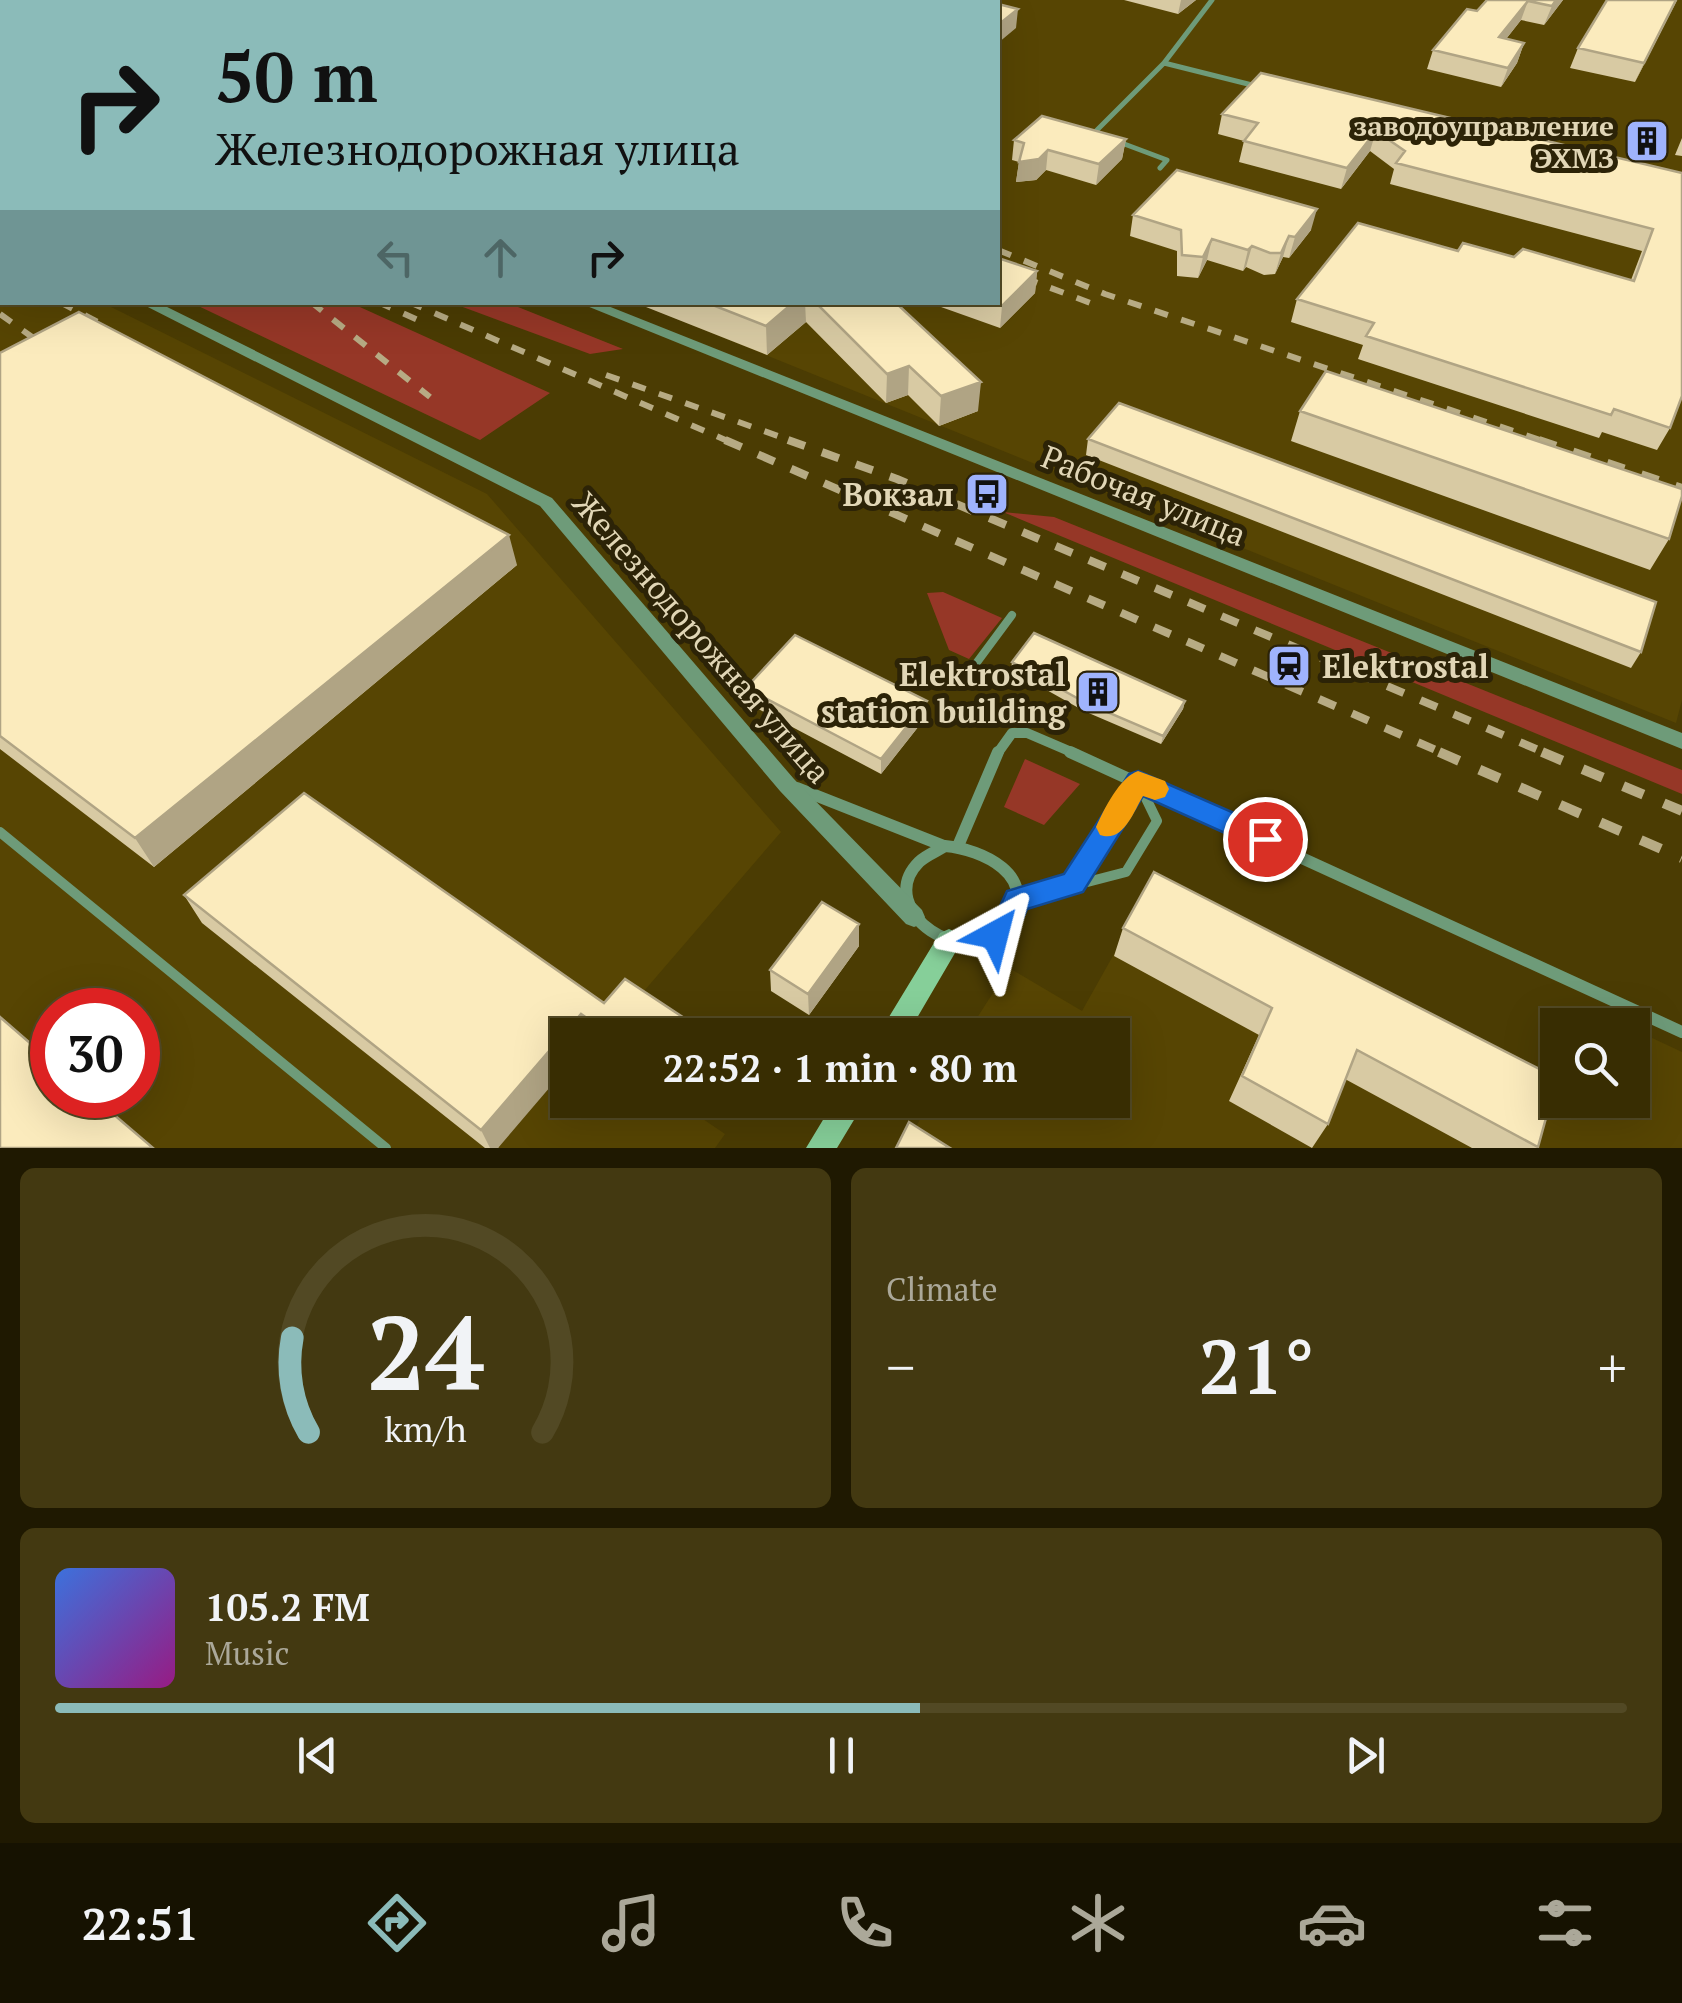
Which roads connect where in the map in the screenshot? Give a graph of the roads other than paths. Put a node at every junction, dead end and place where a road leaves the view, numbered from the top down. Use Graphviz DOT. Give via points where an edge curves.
graph roads {
  1 [pos="1212,0"];
  2 [pos="1164,63"];
  3 [pos="1269,89"];
  4 [pos="1160,168"];
  5 [pos="151,305"];
  6 [pos="592,305"];
  7 [pos="1012,615"];
  8 [pos="972,669"];
  9 [pos="1682,741"];
  10 [pos="1138,782"];
  11 [pos="787,784"];
  12 [pos="0,832"];
  13 [pos="952,846"];
  14 [pos="1073,884"];
  15 [pos="1017,900"];
  16 [pos="914,918"];
  17 [pos="949,942"];
  18 [pos="902,1018"];
  19 [pos="1682,1032"];
  20 [pos="840,1118"];
  21 [pos="386,1148"];
  22 [pos="820,1148"];
  1 -- 2 [label="lane"];
  2 -- 3 [label="lane"];
  2 -- 4 [label="lane" via="1094,133 1167,160"];
  5 -- 11 [label="street, Железнодорожная улица" via="546,502"];
  6 -- 9 [label="street, Рабочая улица"];
  7 -- 8 [label="lane"];
  10 -- 13 [label="street" via="1042,737 1012,733"];
  10 -- 14 [label="lane"];
  10 -- 14 [label="lane" via="1158,821 1126,872"];
  10 -- 19 [label="street"];
  11 -- 13 [label="street"];
  11 -- 16 [label="street, Железнодорожная улица"];
  12 -- 21 [label="lane"];
  13 -- 15 [label="street" via="1000,862"];
  13 -- 16 [label="street" via="912,869 906,893"];
  14 -- 15 [label="lane"];
  15 -- 17 [label="street" via="995,935"];
  16 -- 17 [label="street"];
  17 -- 18 [label="main road"];
  20 -- 22 [label="main road"];
}
